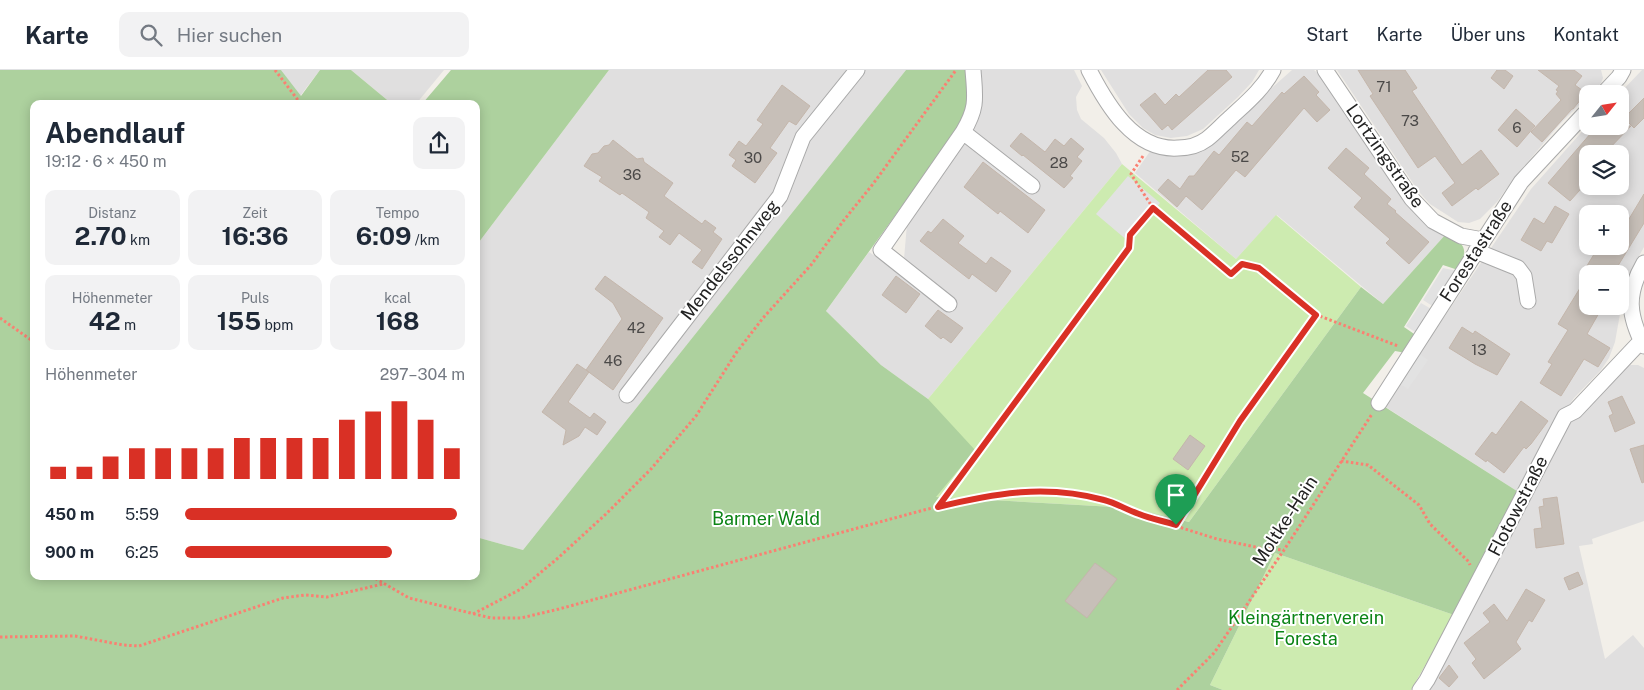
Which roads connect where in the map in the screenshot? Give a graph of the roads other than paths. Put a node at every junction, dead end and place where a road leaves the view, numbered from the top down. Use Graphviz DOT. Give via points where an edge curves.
graph roads {
  1 [pos="857,70"];
  2 [pos="973,70"];
  3 [pos="1089,70"];
  4 [pos="1273,70"];
  5 [pos="1325,70"];
  6 [pos="1623,70"];
  7 [pos="1611,85"];
  8 [pos="1579,120"];
  9 [pos="963,132"];
  10 [pos="1032,186"];
  11 [pos="1480,245"];
  12 [pos="1644,263"];
  13 [pos="1528,301"];
  14 [pos="949,304"];
  15 [pos="1642,343"];
  16 [pos="627,395"];
  17 [pos="1379,403"];
  18 [pos="1420,690"];
  1 -- 16 [label="street, Mendelssohnweg" via="803,137 780,196"];
  2 -- 9 [label="street" via="975,98 972,116"];
  3 -- 4 [label="street" via="1120,119 1134,134 1151,145 1168,149 1187,148 1206,140 1260,90"];
  5 -- 11 [label="street, Lortzingstraße" via="1412,199 1433,221"];
  6 -- 7 [label="street"];
  8 -- 11 [label="street, Forestastraße" via="1521,182"];
  9 -- 10 [label="street"];
  9 -- 14 [label="street" via="881,250"];
  11 -- 13 [label="street, Lortzingstraße" via="1518,268 1524,276"];
  11 -- 17 [label="street, Forestastraße"];
  12 -- 15 [label="street, Flotowstraße" via="1632,286 1631,304"];
  15 -- 18 [label="street, Flotowstraße" via="1575,411 1565,416"];
}
